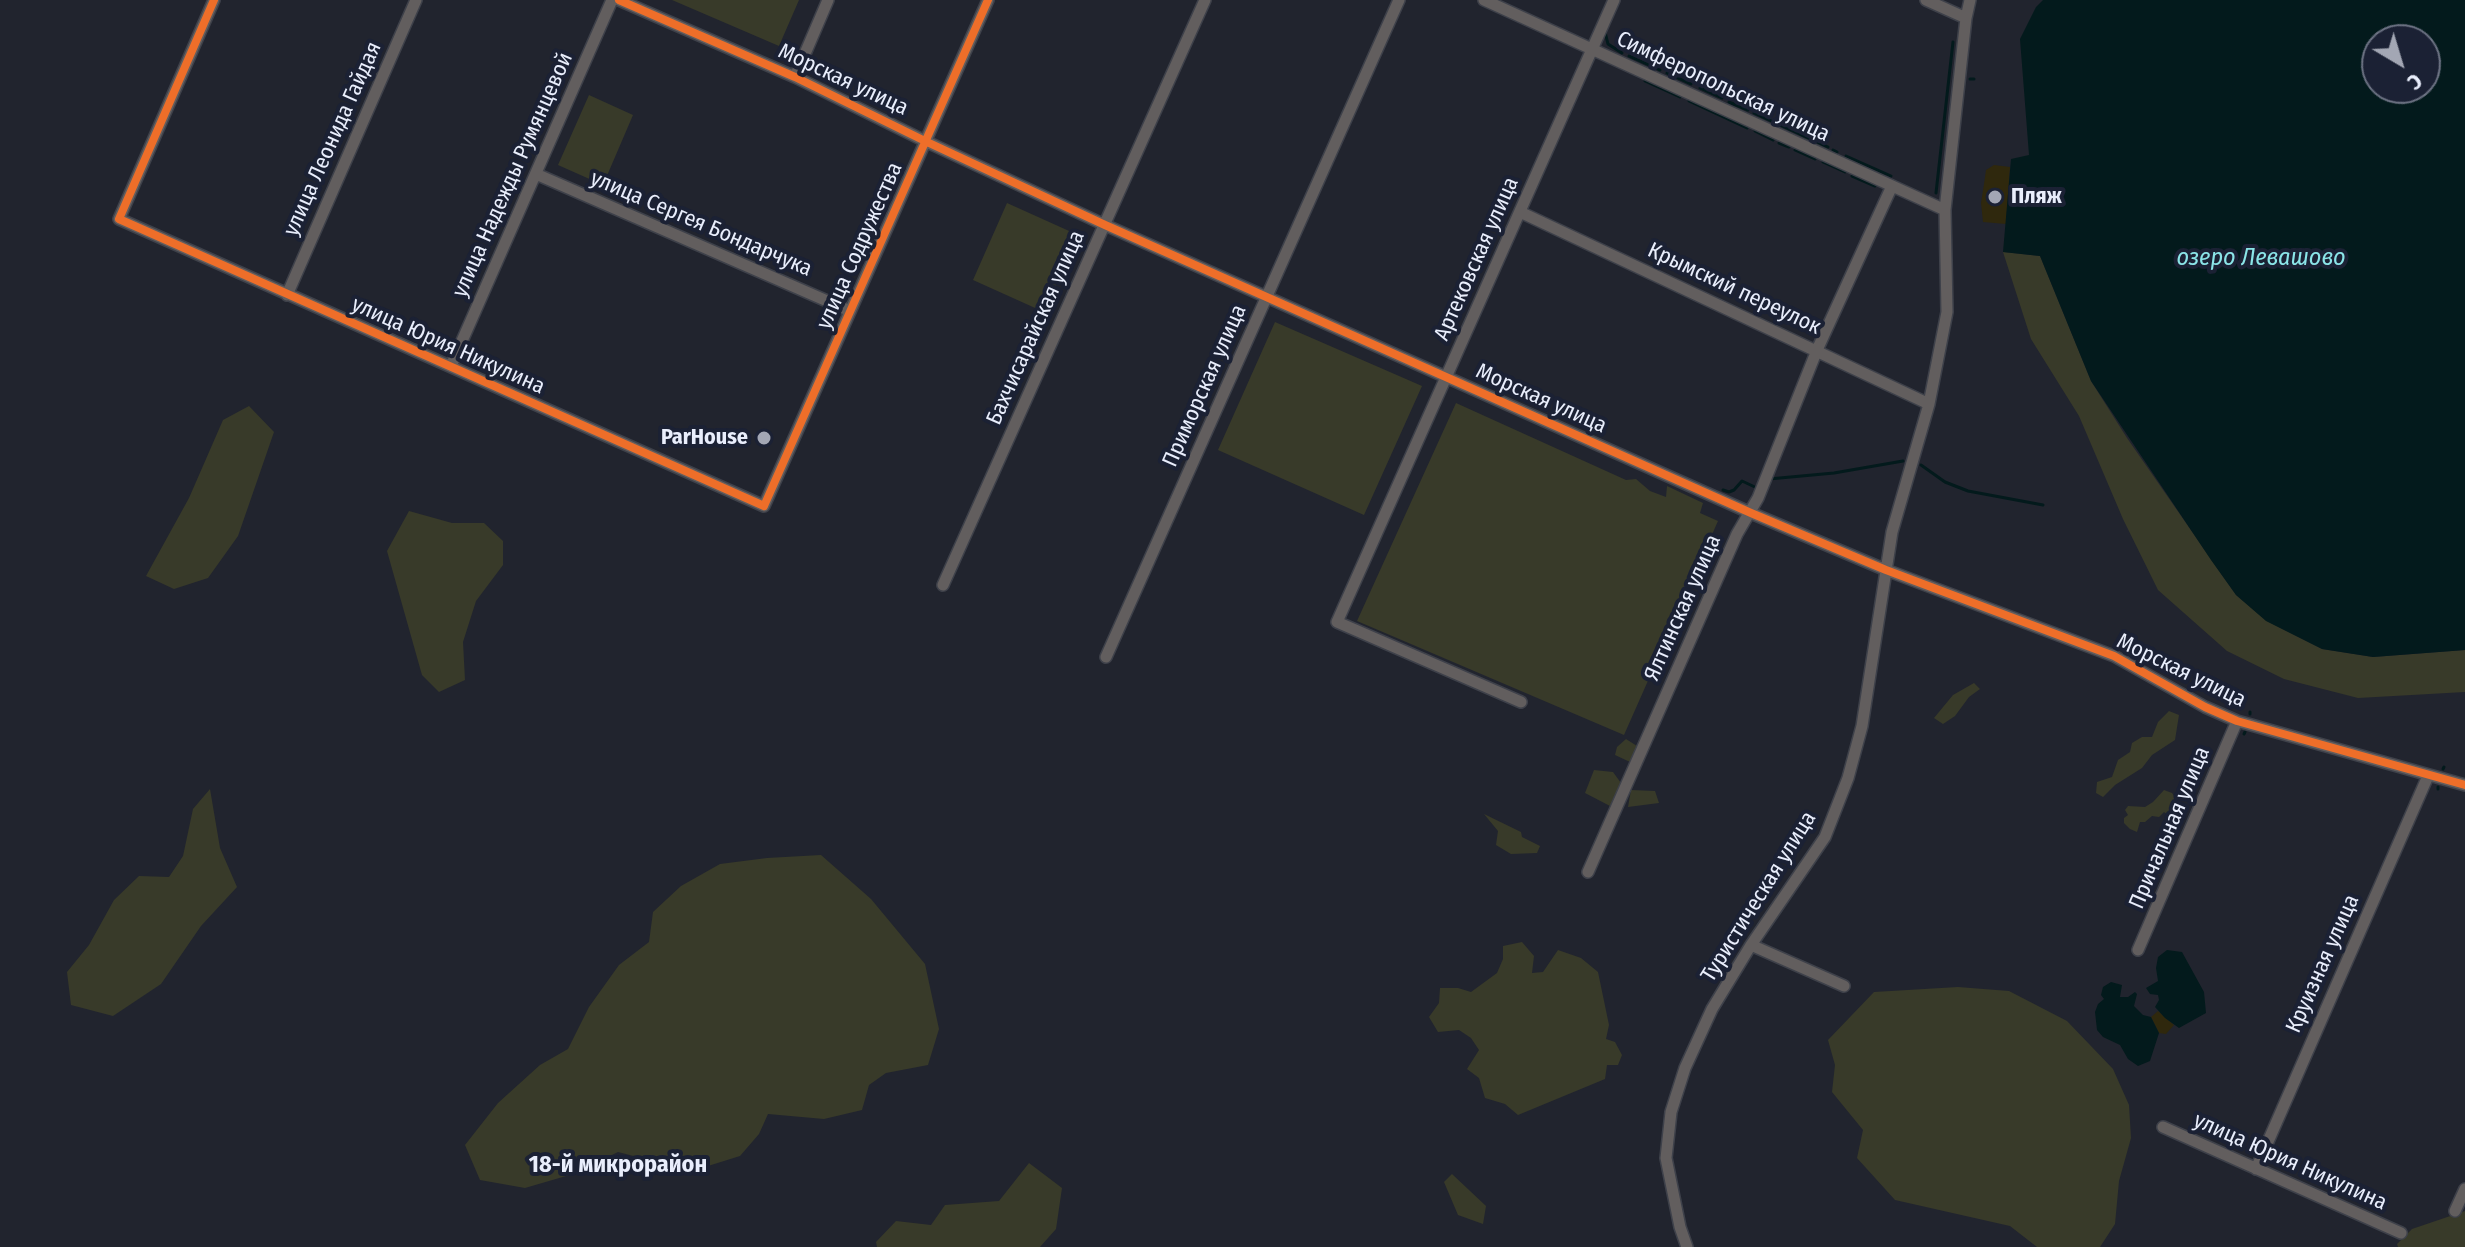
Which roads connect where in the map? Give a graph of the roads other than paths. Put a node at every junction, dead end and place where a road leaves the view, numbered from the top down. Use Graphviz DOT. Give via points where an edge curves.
graph roads {
  1 [pos="214,0"];
  2 [pos="416,0"];
  3 [pos="612,0"];
  4 [pos="619,0"];
  5 [pos="828,0"];
  6 [pos="988,0"];
  7 [pos="1205,0"];
  8 [pos="1399,0"];
  9 [pos="1484,0"];
  10 [pos="1614,0"];
  11 [pos="1926,0"];
  12 [pos="1970,0"];
  13 [pos="1966,18"];
  14 [pos="1592,48"];
  15 [pos="795,77"];
  16 [pos="927,142"];
  17 [pos="536,174"];
  18 [pos="1892,186"];
  19 [pos="1945,210"];
  20 [pos="1520,212"];
  21 [pos="1105,225"];
  22 [pos="287,295"];
  23 [pos="1268,296"];
  24 [pos="850,311"];
  25 [pos="1817,350"];
  26 [pos="451,366"];
  27 [pos="1446,376"];
  28 [pos="1929,404"];
  29 [pos="764,506"];
  30 [pos="1751,513"];
  31 [pos="1886,570"];
  32 [pos="943,585"];
  33 [pos="1106,657"];
  34 [pos="1521,702"];
  35 [pos="2237,721"];
  36 [pos="2428,776"];
  37 [pos="2465,785"];
  38 [pos="1588,872"];
  39 [pos="1751,945"];
  40 [pos="2138,950"];
  41 [pos="1844,986"];
  42 [pos="2163,1127"];
  43 [pos="2256,1169"];
  44 [pos="2465,1189"];
  45 [pos="2455,1211"];
  46 [pos="2401,1233"];
  47 [pos="1687,1247"];
  1 -- 22 [label="street, улица Юрия Никулина" via="119,219"];
  2 -- 22 [label="street, улица Леонида Гайдая"];
  3 -- 17 [label="street, улица Надежды Румянцевой"];
  4 -- 15 [label="street, Морская улица"];
  5 -- 15 [label="street"];
  6 -- 16 [label="street, улица Содружества"];
  7 -- 21 [label="street, Бахчисарайская улица"];
  8 -- 23 [label="street, Приморская улица"];
  9 -- 14 [label="street, Симферопольская улица"];
  10 -- 14 [label="street, Артековская улица"];
  11 -- 13 [label="street"];
  12 -- 13 [label="street, Туристическая улица"];
  13 -- 19 [label="street, Туристическая улица"];
  14 -- 18 [label="street, Симферопольская улица"];
  14 -- 20 [label="street, Артековская улица"];
  15 -- 16 [label="street, Морская улица"];
  16 -- 21 [label="street, Морская улица"];
  16 -- 24 [label="street, улица Содружества"];
  17 -- 24 [label="street, улица Сергея Бондарчука"];
  17 -- 26 [label="street, улица Надежды Румянцевой"];
  18 -- 19 [label="street, Симферопольская улица"];
  18 -- 25 [label="street, Ялтинская улица"];
  19 -- 28 [label="street, Туристическая улица" via="1947,312"];
  20 -- 25 [label="street, Крымский переулок"];
  20 -- 27 [label="street, Артековская улица"];
  21 -- 23 [label="street, Морская улица"];
  21 -- 32 [label="street, Бахчисарайская улица"];
  22 -- 26 [label="street, улица Юрия Никулина"];
  23 -- 27 [label="street, Морская улица"];
  23 -- 33 [label="street, Приморская улица"];
  24 -- 29 [label="street, улица Содружества"];
  25 -- 28 [label="street, Крымский переулок"];
  25 -- 30 [label="street, Ялтинская улица"];
  26 -- 29 [label="street, улица Юрия Никулина"];
  27 -- 30 [label="street, Морская улица"];
  27 -- 34 [label="street, Артековская улица" via="1337,622"];
  28 -- 31 [label="street, Туристическая улица"];
  30 -- 31 [label="street, Морская улица"];
  30 -- 38 [label="street, Ялтинская улица" via="1737,534"];
  31 -- 35 [label="street, Морская улица" via="2114,656"];
  31 -- 39 [label="street, Туристическая улица" via="1864,716 1835,814"];
  35 -- 36 [label="street, Морская улица"];
  35 -- 40 [label="street, Причальная улица"];
  36 -- 37 [label="street, Морская улица"];
  36 -- 43 [label="street, Круизная улица"];
  39 -- 41 [label="street"];
  39 -- 47 [label="street, Туристическая улица" via="1712,1009 1671,1112 1669,1175"];
  42 -- 43 [label="street, улица Юрия Никулина"];
  43 -- 46 [label="street, улица Юрия Никулина"];
  44 -- 45 [label="street"];
}
